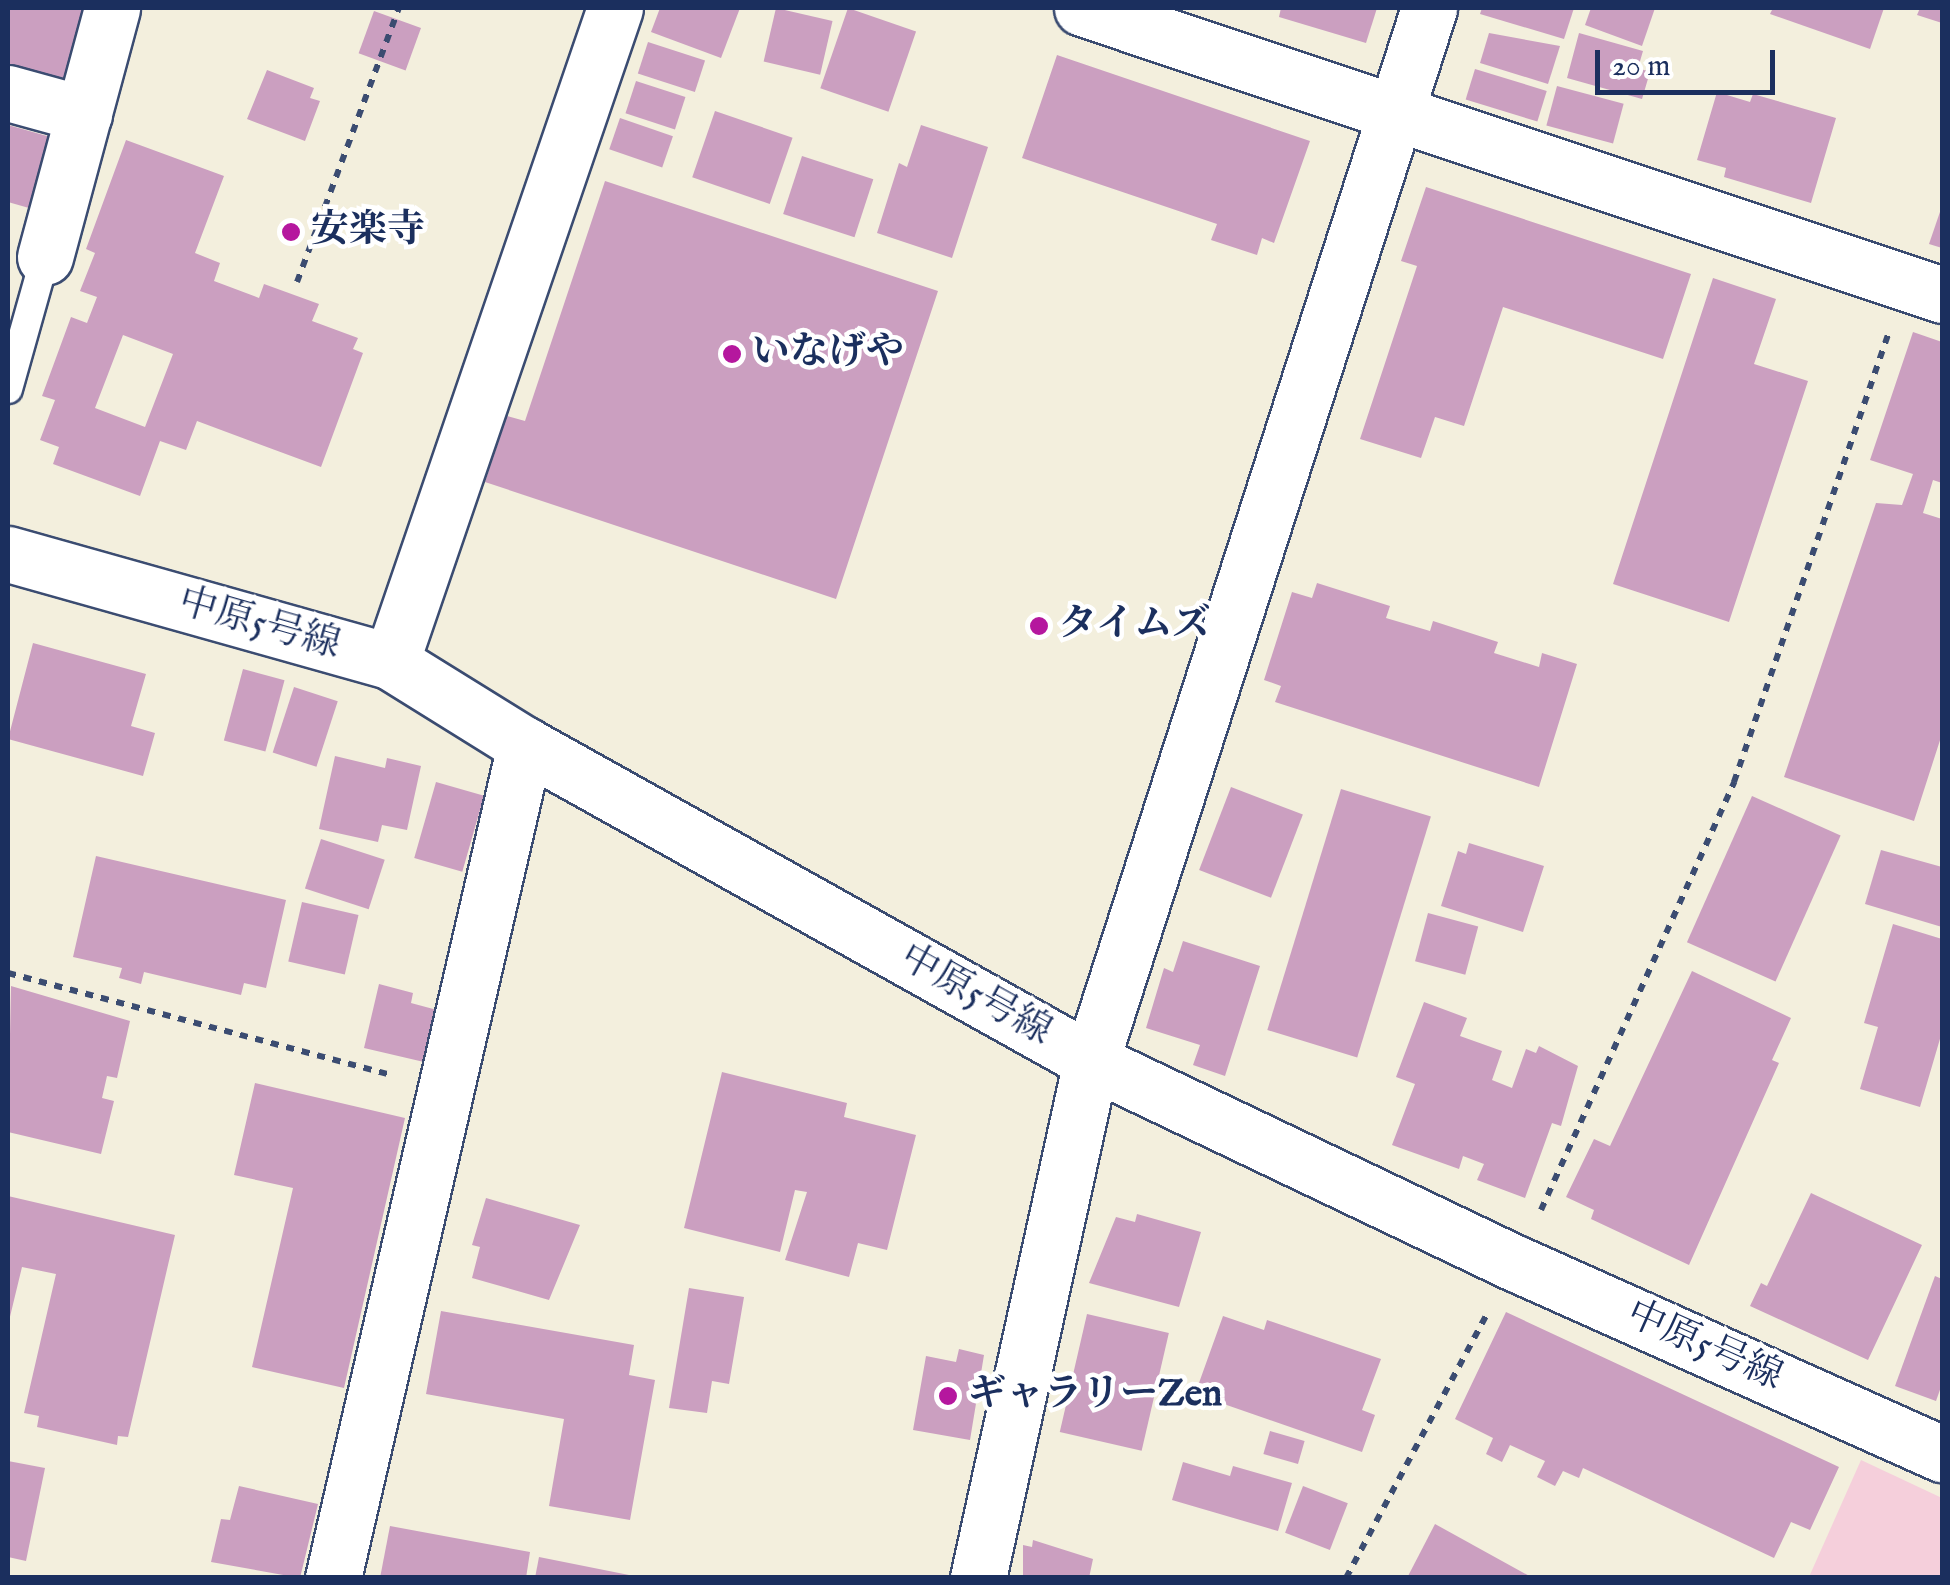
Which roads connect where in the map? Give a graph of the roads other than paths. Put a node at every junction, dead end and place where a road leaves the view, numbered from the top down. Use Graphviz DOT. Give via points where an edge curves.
graph roads {
  1 [pos="112,8"];
  2 [pos="616,8"];
  3 [pos="1082,8"];
  4 [pos="1429,8"];
  5 [pos="8,93"];
  6 [pos="84,114"];
  7 [pos="1395,115"];
  8 [pos="45,257"];
  9 [pos="1924,290"];
  10 [pos="8,389"];
  11 [pos="8,554"];
  12 [pos="391,662"];
  13 [pos="525,745"];
  14 [pos="1091,1061"];
  15 [pos="1942,1454"];
  16 [pos="333,1578"];
  17 [pos="978,1578"];
  1 -- 6 [label="street"];
  2 -- 12 [label="street"];
  3 -- 7 [label="street"];
  4 -- 7 [label="street"];
  5 -- 6 [label="street"];
  6 -- 8 [label="street"];
  7 -- 9 [label="street"];
  7 -- 14 [label="street"];
  8 -- 10 [label="lane"];
  11 -- 12 [label="street, 中原5号線"];
  12 -- 13 [label="street, 中原5号線"];
  13 -- 14 [label="street, 中原5号線"];
  13 -- 16 [label="street"];
  14 -- 15 [label="street, 中原5号線" via="1517,1264"];
  14 -- 17 [label="street"];
}
